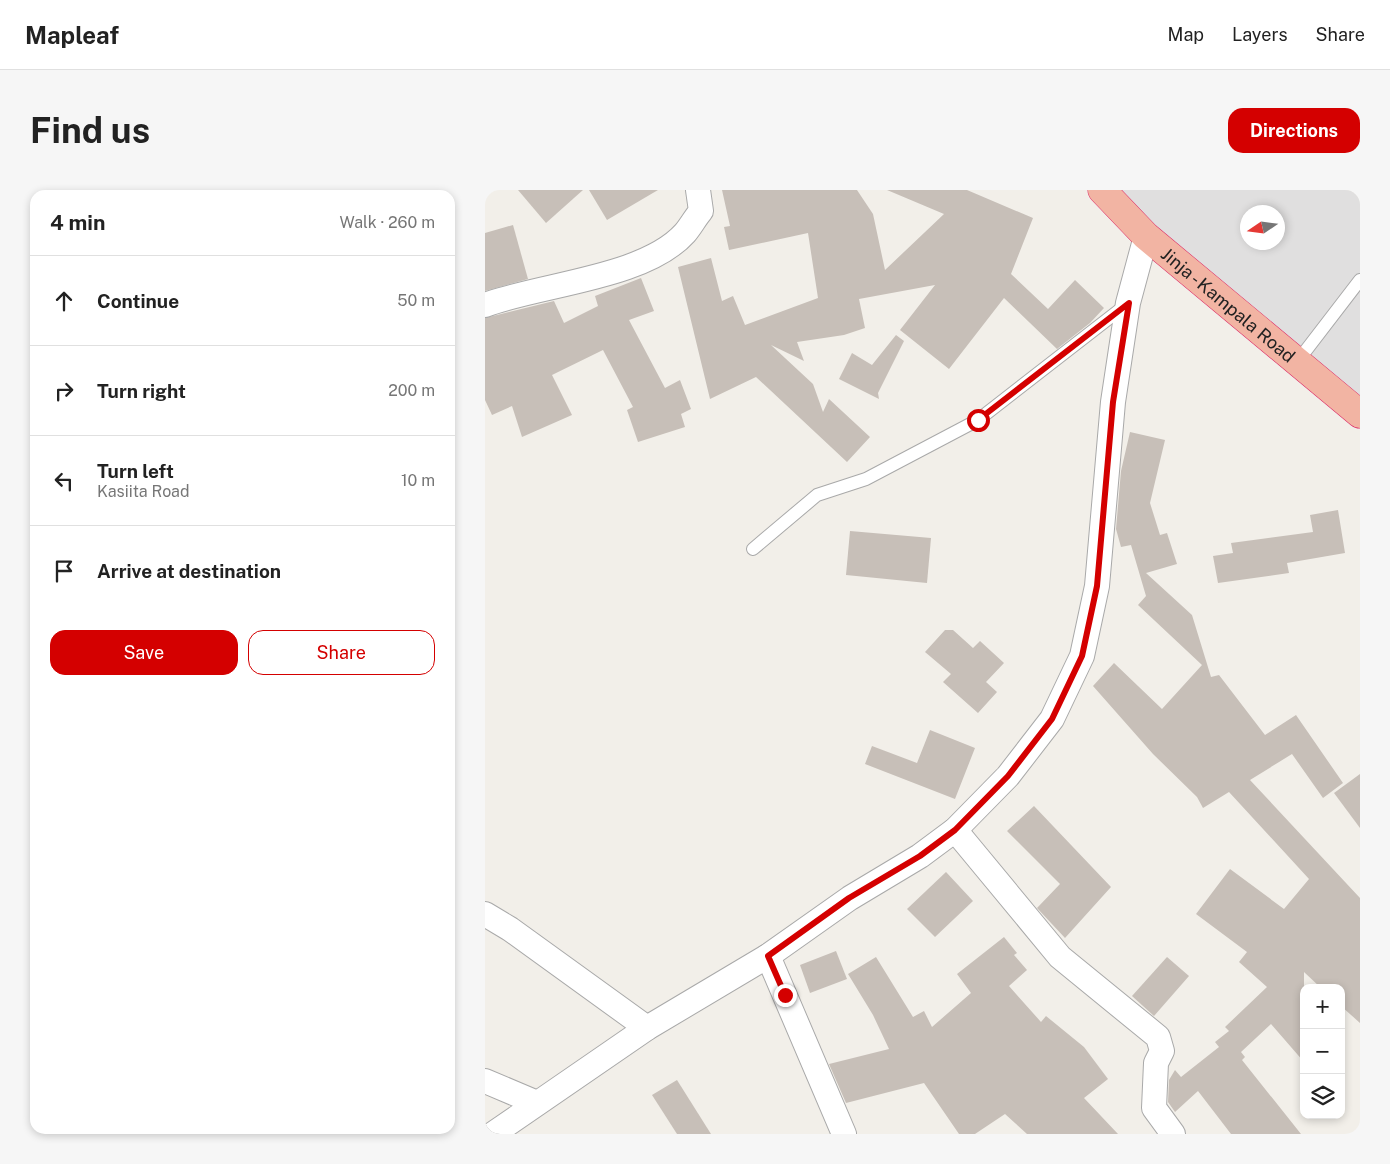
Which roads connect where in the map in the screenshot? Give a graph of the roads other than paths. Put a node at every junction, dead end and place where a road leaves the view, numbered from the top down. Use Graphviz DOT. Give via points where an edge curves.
graph roads {
  1 [pos="699,190"];
  2 [pos="1102,190"];
  3 [pos="1146,236"];
  4 [pos="1360,280"];
  5 [pos="1129,303"];
  6 [pos="485,305"];
  7 [pos="1297,362"];
  8 [pos="1360,414"];
  9 [pos="753,550"];
  10 [pos="955,830"];
  11 [pos="485,914"];
  12 [pos="768,956"];
  13 [pos="647,1028"];
  14 [pos="485,1081"];
  15 [pos="537,1103"];
  16 [pos="493,1134"];
  17 [pos="844,1134"];
  18 [pos="1173,1134"];
  1 -- 6 [label="street" via="701,211 685,234 656,255 622,268"];
  2 -- 3 [label="highway, Jinja - Kampala Road"];
  3 -- 5 [label="street"];
  3 -- 7 [label="highway, Jinja - Kampala Road"];
  4 -- 7 [label="lane"];
  5 -- 9 [label="lane" via="978,420 866,479 817,495"];
  5 -- 10 [label="street" via="1113,402 1097,586 1082,656 1052,719 1008,776"];
  7 -- 8 [label="highway, Jinja - Kampala Road"];
  10 -- 12 [label="street" via="920,856 849,898"];
  10 -- 18 [label="street" via="1060,957 1158,1037 1162,1051 1156,1063 1154,1108"];
  11 -- 13 [label="street" via="511,929"];
  12 -- 13 [label="street"];
  12 -- 17 [label="street"];
  13 -- 15 [label="street"];
  14 -- 15 [label="street"];
  15 -- 16 [label="street"];
}
